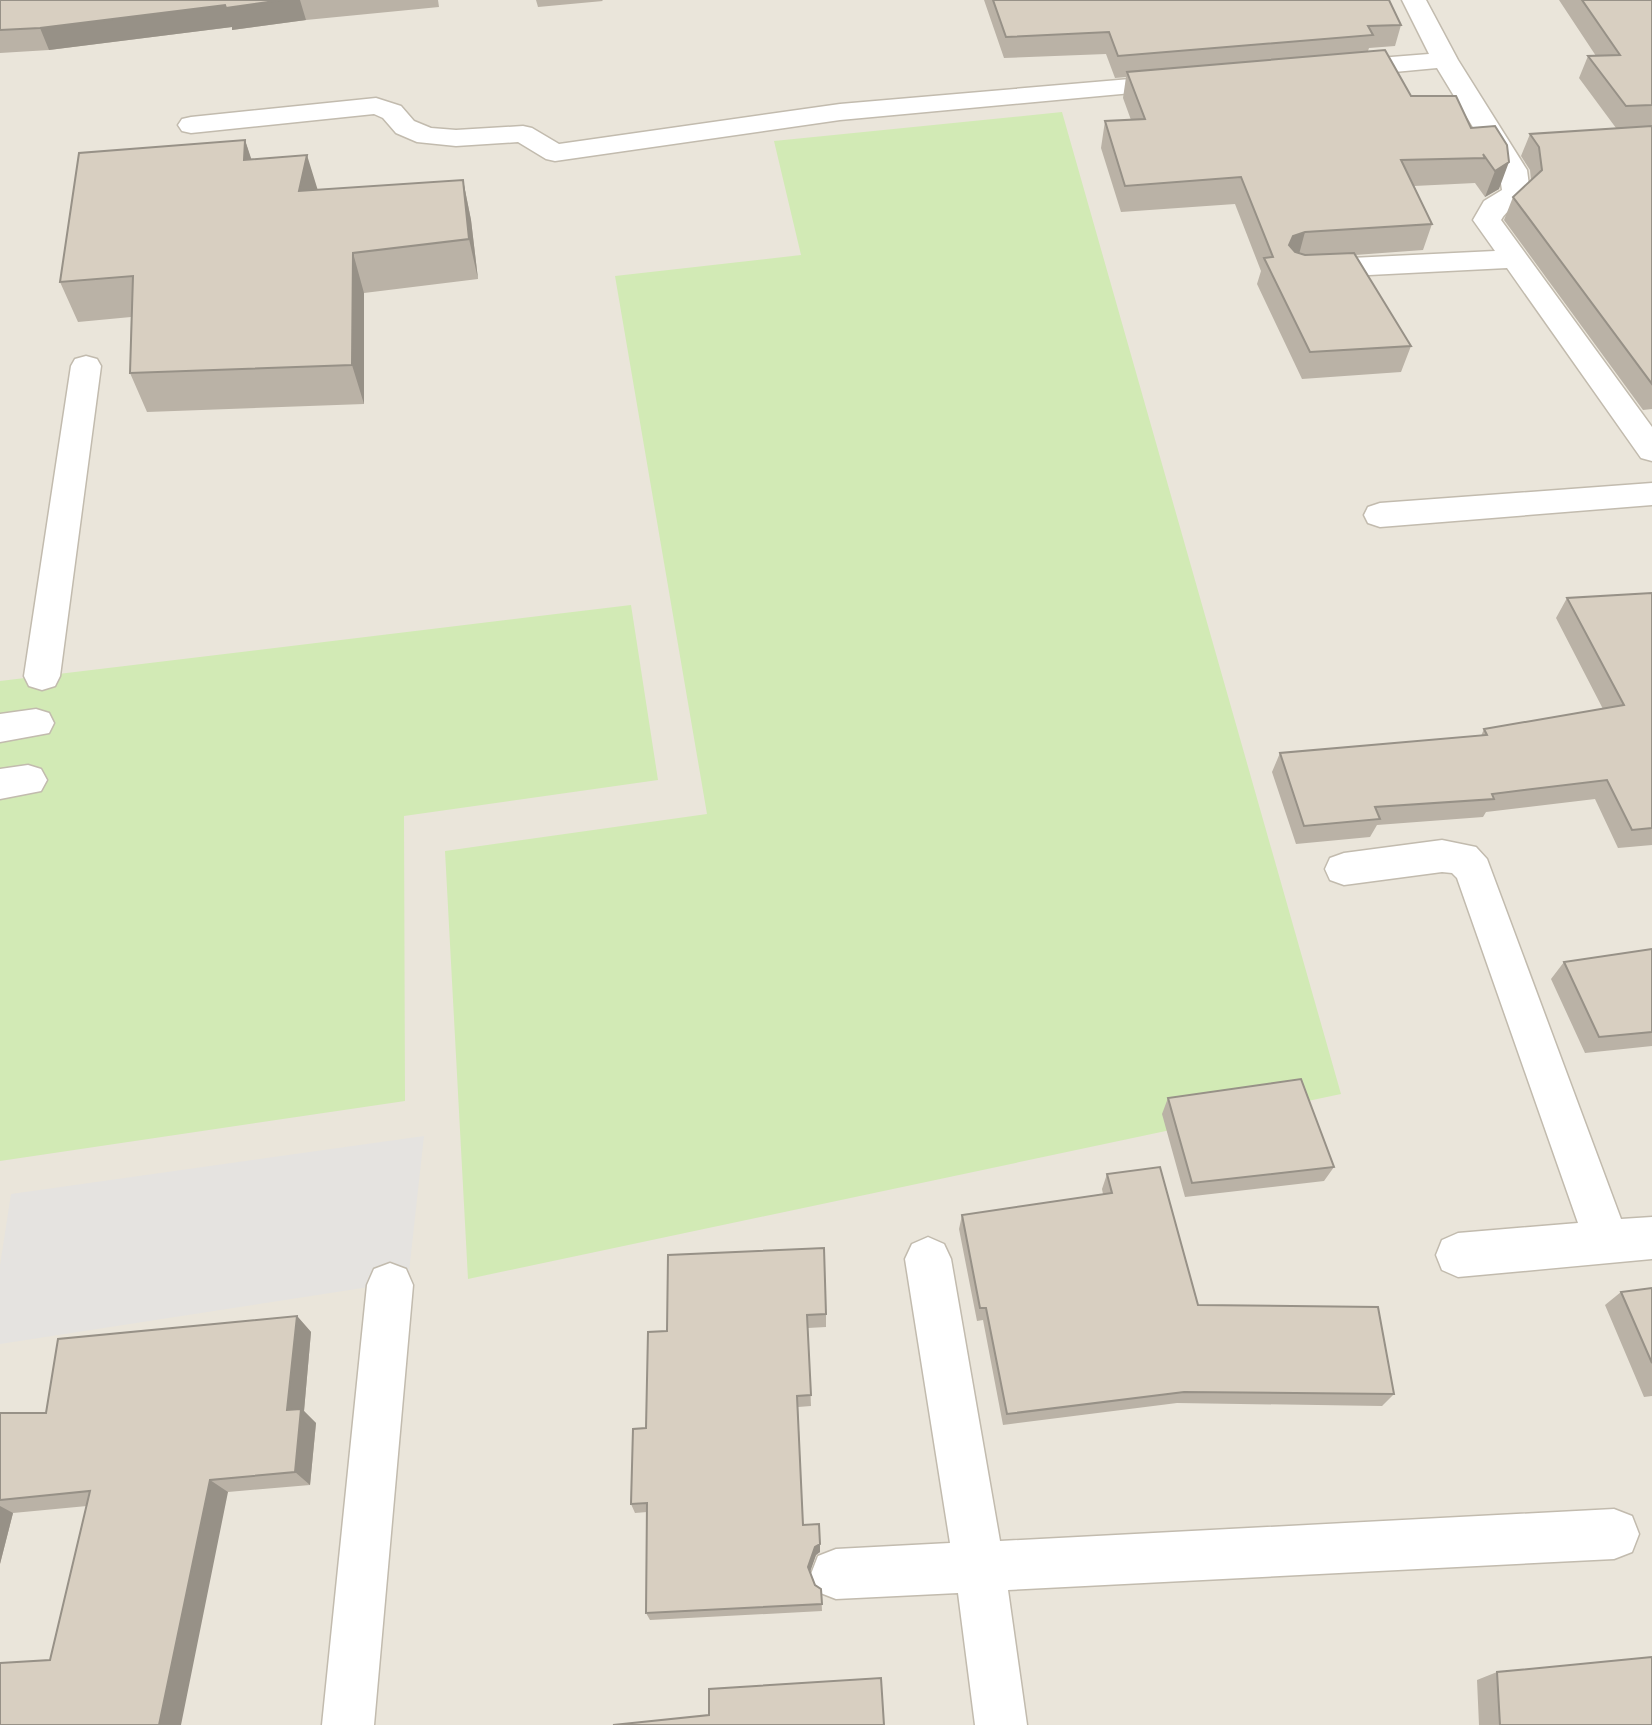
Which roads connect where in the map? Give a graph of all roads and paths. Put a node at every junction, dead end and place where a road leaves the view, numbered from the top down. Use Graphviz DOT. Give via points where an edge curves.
graph roads {
  1 [pos="1414,0"];
  2 [pos="1445,60"];
  3 [pos="1321,71"];
  4 [pos="1198,82"];
  5 [pos="191,125"];
  6 [pos="1515,259"];
  7 [pos="1298,270"];
  8 [pos="86,366"];
  9 [pos="1652,450"];
  10 [pos="1652,494"];
  11 [pos="1380,515"];
  12 [pos="42,676"];
  13 [pos="36,723"];
  14 [pos="0,728"];
  15 [pos="1344,869"];
  16 [pos="1652,1238"];
  17 [pos="1607,1242"];
  18 [pos="1458,1255"];
  19 [pos="928,1259"];
  20 [pos="390,1285"];
  21 [pos="1614,1534"];
  22 [pos="979,1565"];
  23 [pos="836,1574"];
  24 [pos="348,1725"];
  25 [pos="1001,1725"];
  1 -- 2 [label="street"];
  2 -- 3 [label="street"];
  2 -- 6 [label="street" via="1512,146 1516,193 1494,206 1487,220"];
  4 -- 5 [label="street" via="840,112 555,153 523,134 426,136 376,106"];
  6 -- 7 [label="street"];
  6 -- 9 [label="street"];
  8 -- 12 [label="street"];
  10 -- 11 [label="street"];
  13 -- 14 [label="street"];
  15 -- 17 [label="street" via="1442,856 1462,858 1473,870"];
  16 -- 17 [label="street"];
  17 -- 18 [label="street"];
  19 -- 22 [label="street"];
  20 -- 24 [label="street"];
  21 -- 22 [label="street"];
  22 -- 23 [label="street"];
  22 -- 25 [label="street"];
}
